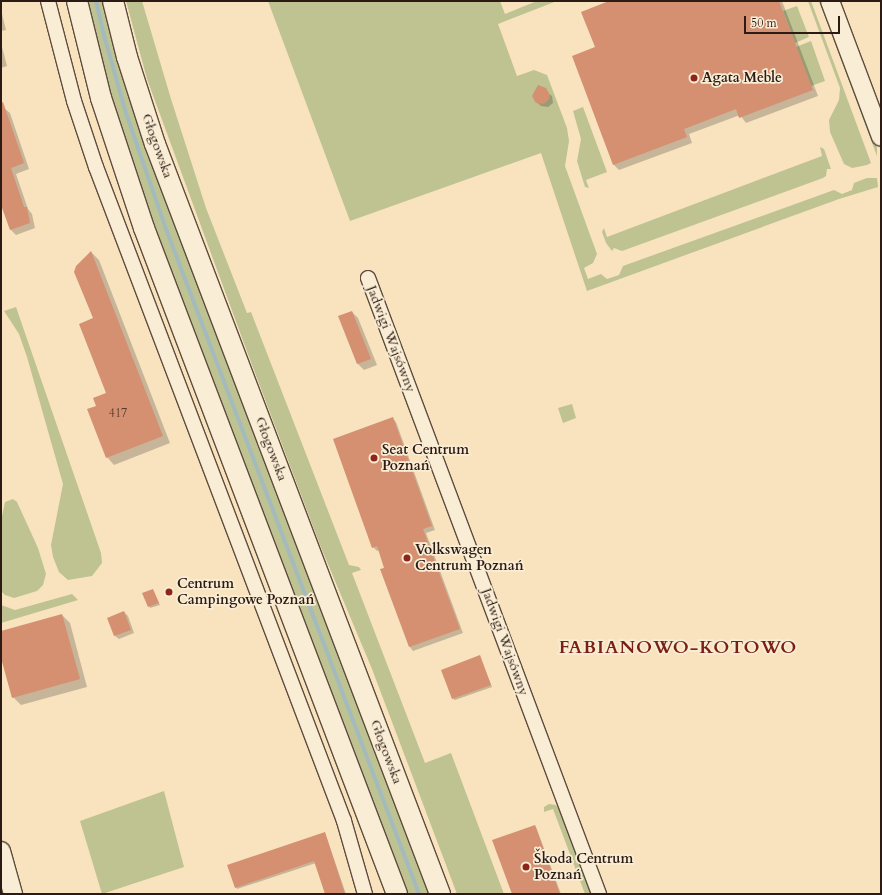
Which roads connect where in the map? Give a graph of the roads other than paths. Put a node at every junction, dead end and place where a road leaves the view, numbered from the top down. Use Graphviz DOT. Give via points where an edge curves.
graph roads {
  1 [pos="48,1"];
  2 [pos="77,1"];
  3 [pos="113,1"];
  4 [pos="830,1"];
  5 [pos="881,137"];
  6 [pos="368,278"];
  7 [pos="1,851"];
  8 [pos="13,894"];
  9 [pos="365,894"];
  10 [pos="397,894"];
  11 [pos="440,894"];
  12 [pos="599,894"];
  1 -- 9 [label="street" via="74,101 96,167 344,821"];
  2 -- 10 [label="main road" via="101,98 141,221"];
  3 -- 11 [label="main road, Głogowska" via="134,78 161,158"];
  4 -- 5 [label="street"];
  6 -- 12 [label="street, Jadwigi Wajsówny"];
  7 -- 8 [label="street"];
}
